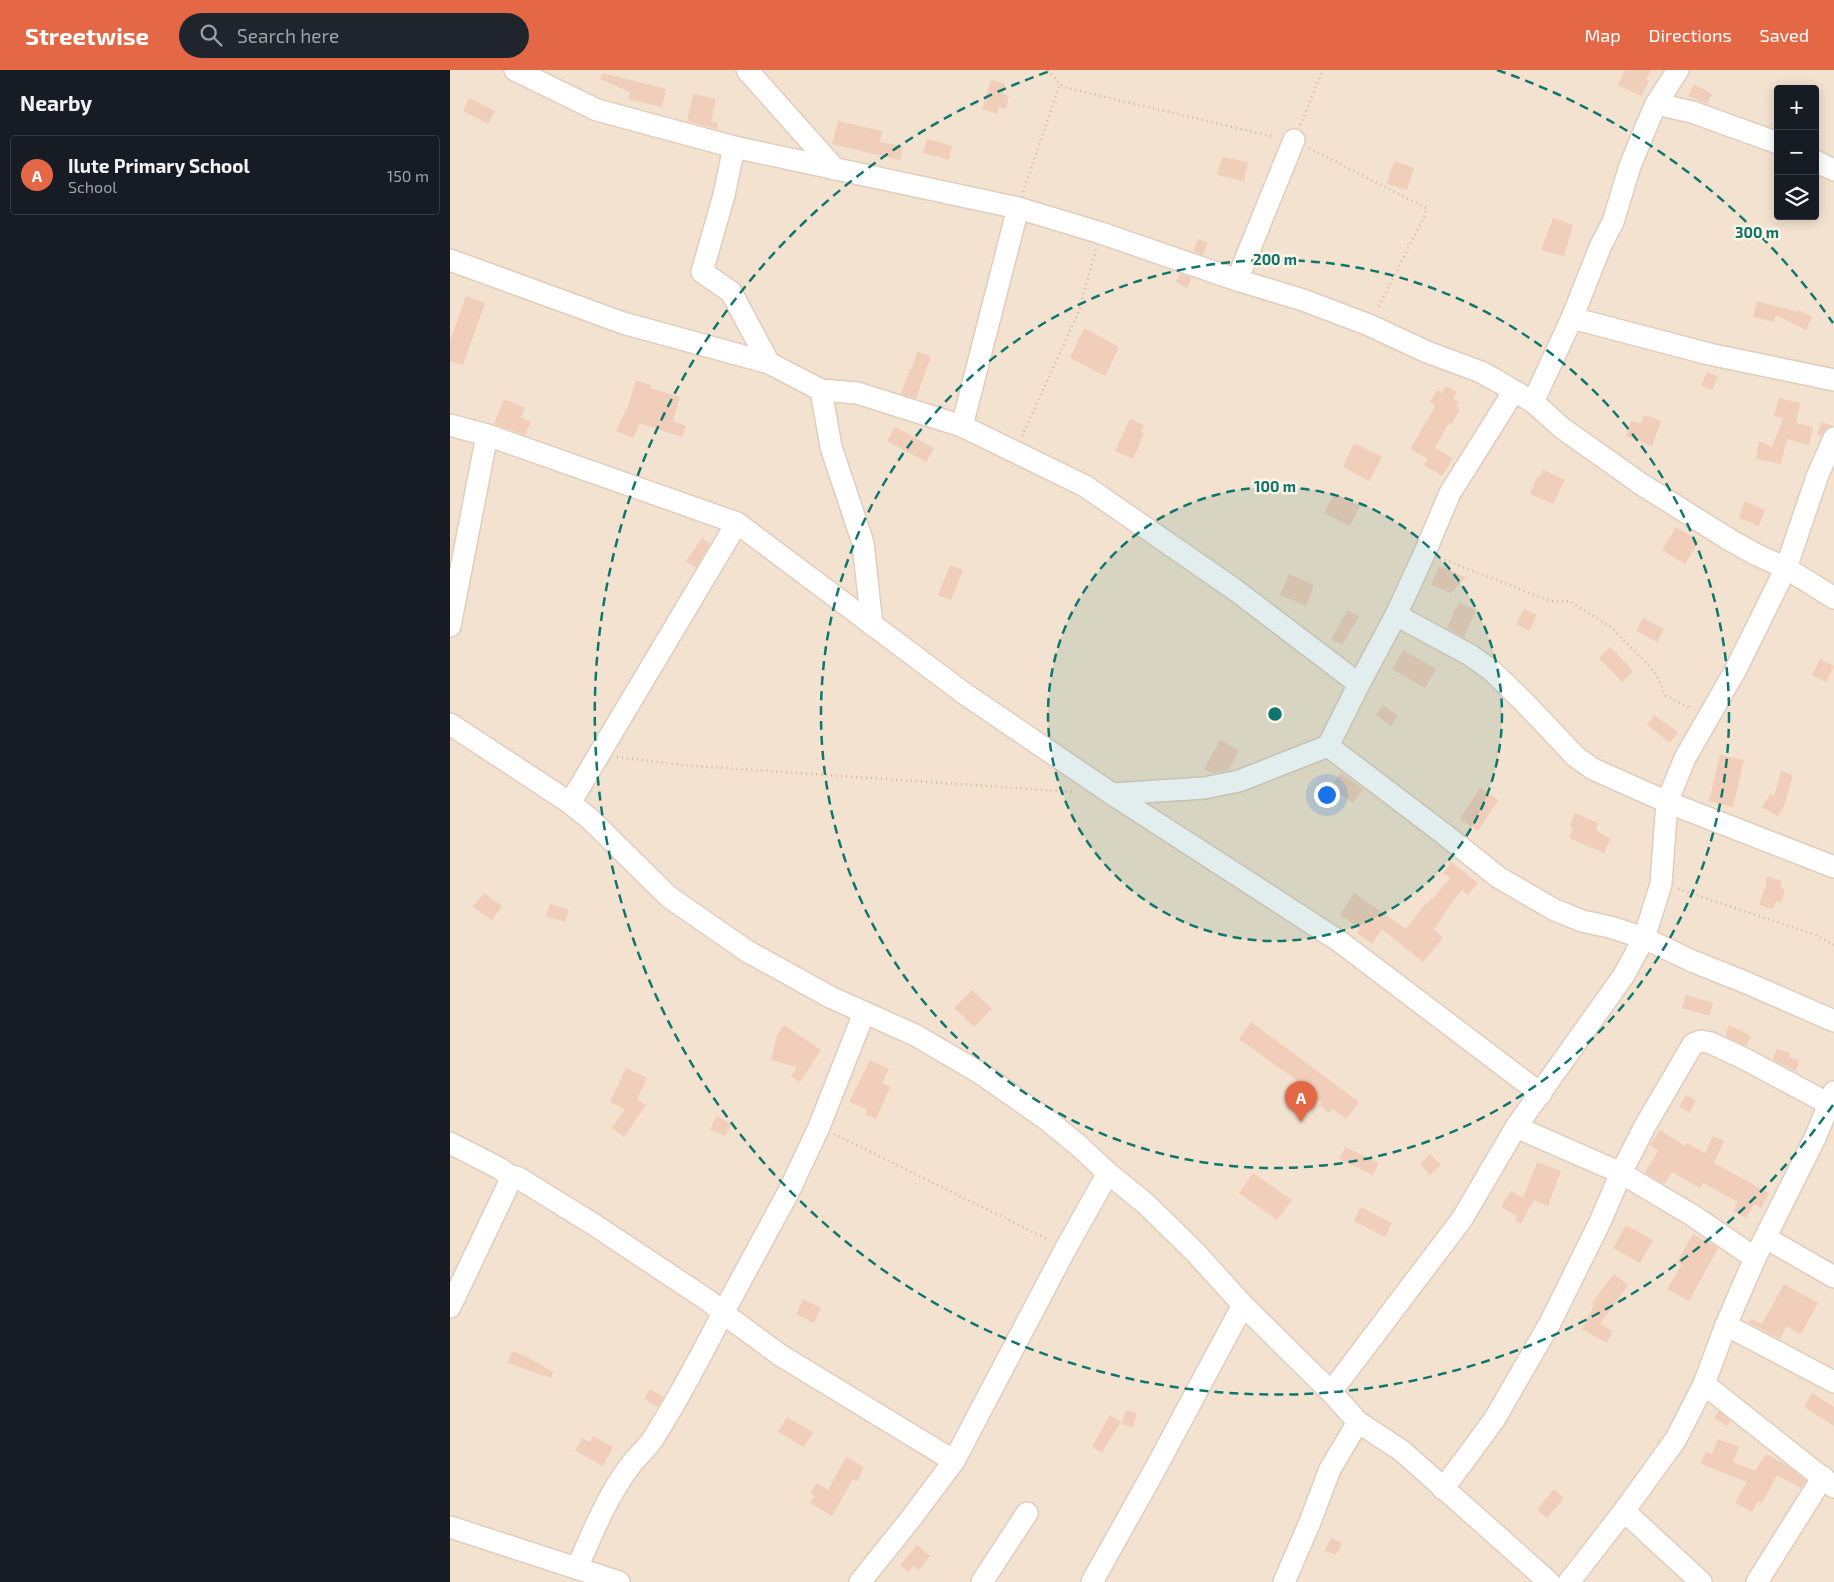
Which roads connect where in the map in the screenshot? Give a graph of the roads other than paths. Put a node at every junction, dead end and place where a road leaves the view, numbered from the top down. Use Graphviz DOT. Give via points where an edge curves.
graph roads {
  1 [pos="515,70"];
  2 [pos="1678,70"];
  3 [pos="749,71"];
  4 [pos="1656,104"];
  5 [pos="1294,140"];
  6 [pos="1774,142"];
  7 [pos="734,147"];
  8 [pos="1819,163"];
  9 [pos="835,169"];
  10 [pos="1834,170"];
  11 [pos="1018,208"];
  12 [pos="450,260"];
  13 [pos="1236,280"];
  14 [pos="1572,318"];
  15 [pos="769,363"];
  16 [pos="1834,380"];
  17 [pos="821,390"];
  18 [pos="1514,391"];
  19 [pos="1533,402"];
  20 [pos="450,424"];
  21 [pos="962,426"];
  22 [pos="487,435"];
  23 [pos="1834,438"];
  24 [pos="737,523"];
  25 [pos="1786,568"];
  26 [pos="1834,598"];
  27 [pos="1396,615"];
  28 [pos="872,625"];
  29 [pos="450,626"];
  30 [pos="1359,684"];
  31 [pos="450,724"];
  32 [pos="1328,746"];
  33 [pos="1112,794"];
  34 [pos="1667,802"];
  35 [pos="570,803"];
  36 [pos="1834,867"];
  37 [pos="1644,938"];
  38 [pos="864,1013"];
  39 [pos="1834,1021"];
  40 [pos="1541,1094"];
  41 [pos="1831,1098"];
  42 [pos="1516,1127"];
  43 [pos="450,1143"];
  44 [pos="1108,1173"];
  45 [pos="1621,1173"];
  46 [pos="512,1177"];
  47 [pos="1766,1238"];
  48 [pos="1755,1258"];
  49 [pos="1834,1277"];
  50 [pos="1243,1305"];
  51 [pos="450,1307"];
  52 [pos="723,1313"];
  53 [pos="1726,1325"];
  54 [pos="1834,1382"];
  55 [pos="1704,1384"];
  56 [pos="1331,1392"];
  57 [pos="1358,1422"];
  58 [pos="954,1461"];
  59 [pos="1828,1482"];
  60 [pos="1443,1489"];
  61 [pos="1624,1510"];
  62 [pos="1027,1513"];
  63 [pos="450,1527"];
  64 [pos="571,1572"];
  65 [pos="619,1582"];
  66 [pos="860,1582"];
  67 [pos="982,1582"];
  68 [pos="1092,1582"];
  69 [pos="1284,1582"];
  70 [pos="1549,1582"];
  71 [pos="1568,1582"];
  72 [pos="1701,1582"];
  73 [pos="1757,1582"];
  1 -- 7 [label="street" via="597,110"];
  2 -- 4 [label="street"];
  3 -- 9 [label="street"];
  4 -- 6 [label="street" via="1692,112"];
  4 -- 14 [label="street" via="1630,166 1613,222"];
  5 -- 13 [label="street"];
  7 -- 9 [label="street"];
  7 -- 15 [label="street" via="702,272 731,292"];
  8 -- 10 [label="street"];
  9 -- 11 [label="street"];
  11 -- 13 [label="street"];
  11 -- 21 [label="street"];
  12 -- 15 [label="street" via="623,323"];
  13 -- 18 [label="street" via="1303,300 1369,325 1481,372"];
  14 -- 16 [label="street" via="1692,350"];
  14 -- 19 [label="street"];
  15 -- 17 [label="street"];
  17 -- 21 [label="street" via="857,393"];
  17 -- 28 [label="street" via="831,447 863,543"];
  18 -- 19 [label="street"];
  18 -- 27 [label="street" via="1450,493"];
  19 -- 25 [label="street" via="1562,428 1641,484 1730,540"];
  20 -- 22 [label="street"];
  21 -- 30 [label="street" via="1085,486 1234,589"];
  22 -- 24 [label="street"];
  22 -- 29 [label="street"];
  23 -- 25 [label="street"];
  24 -- 28 [label="street"];
  24 -- 35 [label="street"];
  25 -- 26 [label="street"];
  25 -- 34 [label="street" via="1735,672 1685,758"];
  27 -- 30 [label="street"];
  27 -- 34 [label="street" via="1491,670 1583,764"];
  28 -- 33 [label="street" via="965,694"];
  30 -- 32 [label="street"];
  31 -- 35 [label="street"];
  32 -- 33 [label="street" via="1240,781 1204,788"];
  32 -- 37 [label="street" via="1498,877 1553,909 1582,921"];
  33 -- 40 [label="street" via="1339,941"];
  34 -- 36 [label="street"];
  34 -- 37 [label="street" via="1661,884"];
  35 -- 38 [label="street" via="669,897 747,951"];
  37 -- 39 [label="street"];
  37 -- 40 [label="street" via="1624,975"];
  38 -- 44 [label="street" via="915,1035 980,1073 1046,1119"];
  38 -- 52 [label="street" via="820,1127"];
  40 -- 42 [label="street"];
  41 -- 45 [label="street" via="1701,1041 1693,1044"];
  41 -- 47 [label="street"];
  42 -- 45 [label="street"];
  42 -- 56 [label="street" via="1462,1219"];
  43 -- 46 [label="street"];
  44 -- 50 [label="street" via="1146,1204"];
  44 -- 58 [label="street"];
  45 -- 48 [label="street" via="1692,1215"];
  45 -- 60 [label="street" via="1550,1323 1494,1420"];
  46 -- 51 [label="street"];
  46 -- 52 [label="street" via="523,1180 593,1224"];
  47 -- 48 [label="street"];
  47 -- 49 [label="street"];
  48 -- 53 [label="street"];
  50 -- 56 [label="street"];
  50 -- 68 [label="street"];
  52 -- 58 [label="street" via="780,1355"];
  52 -- 64 [label="street" via="683,1389 653,1440 630,1466"];
  53 -- 54 [label="street"];
  53 -- 55 [label="street"];
  55 -- 59 [label="street"];
  55 -- 61 [label="street" via="1676,1439"];
  56 -- 57 [label="street"];
  57 -- 60 [label="street" via="1402,1451"];
  57 -- 69 [label="street" via="1330,1469"];
  58 -- 66 [label="street"];
  59 -- 73 [label="street"];
  60 -- 70 [label="street"];
  61 -- 71 [label="street"];
  61 -- 72 [label="street"];
  62 -- 67 [label="street"];
  63 -- 64 [label="street"];
  64 -- 65 [label="street"];
}
